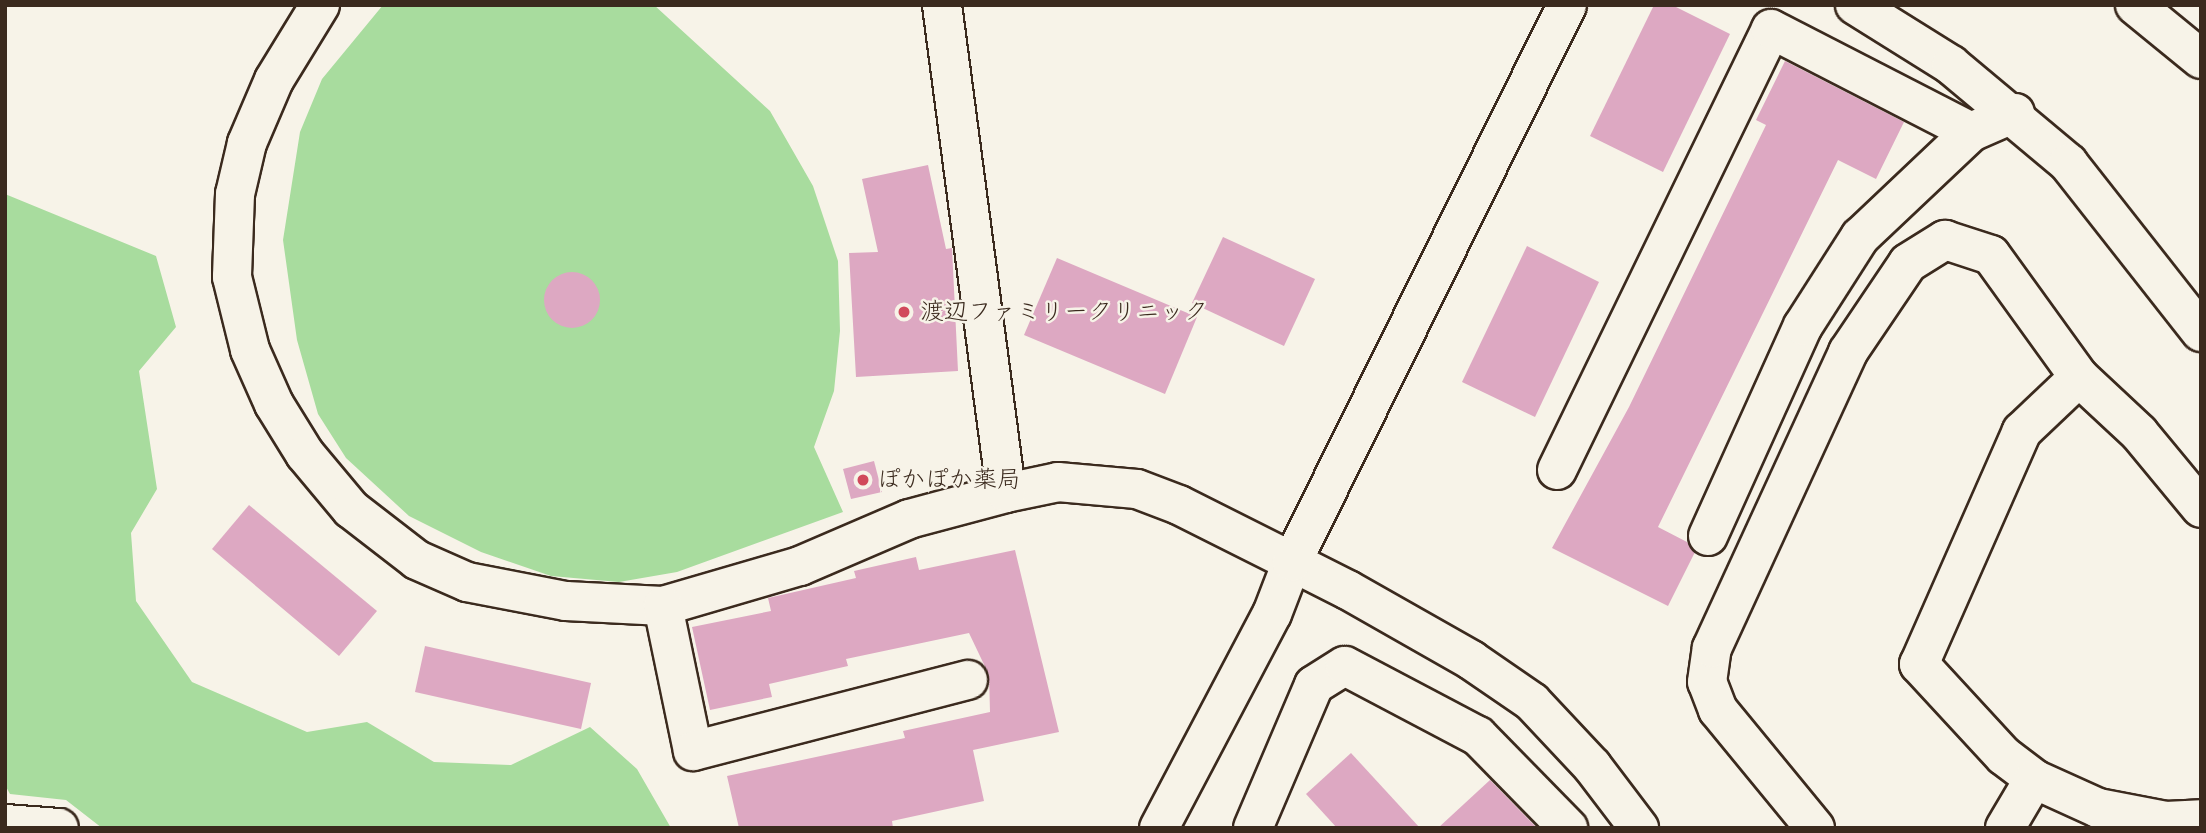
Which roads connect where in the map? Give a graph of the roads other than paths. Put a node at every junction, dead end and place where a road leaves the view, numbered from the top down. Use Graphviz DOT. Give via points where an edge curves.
graph roads {
  1 [pos="320,5"];
  2 [pos="942,5"];
  3 [pos="1567,5"];
  4 [pos="1856,5"];
  5 [pos="2134,5"];
  6 [pos="2201,59"];
  7 [pos="2015,113"];
  8 [pos="1971,132"];
  9 [pos="2201,332"];
  10 [pos="2080,377"];
  11 [pos="1557,470"];
  12 [pos="1006,493"];
  13 [pos="2201,508"];
  14 [pos="1708,536"];
  15 [pos="1292,562"];
  16 [pos="663,607"];
  17 [pos="968,680"];
  18 [pos="2035,779"];
  19 [pos="2201,819"];
  20 [pos="5,824"];
  21 [pos="59,828"];
  22 [pos="1159,828"];
  23 [pos="1253,828"];
  24 [pos="1568,828"];
  25 [pos="1639,828"];
  26 [pos="1815,828"];
  27 [pos="2005,828"];
  1 -- 16 [label="street" via="274,80 247,143 234,194 234,289 250,350 274,404 305,454 351,509 417,560 467,582 566,601"];
  2 -- 12 [label="street"];
  3 -- 15 [label="street"];
  4 -- 7 [label="street" via="1951,65"];
  5 -- 6 [label="street"];
  7 -- 8 [label="street"];
  7 -- 9 [label="street" via="2117,220"];
  8 -- 11 [label="street" via="1771,29"];
  8 -- 14 [label="street" via="1860,237 1803,326"];
  10 -- 13 [label="street" via="2139,433"];
  10 -- 18 [label="street" via="2022,431 1919,664 2004,756"];
  10 -- 26 [label="street" via="1992,255 1945,240 1908,262 1848,352 1712,649 1707,682 1718,710"];
  12 -- 15 [label="street" via="1058,482 1137,489"];
  12 -- 16 [label="street" via="909,519 800,566"];
  15 -- 22 [label="street" via="1272,614"];
  15 -- 25 [label="street" via="1471,660 1532,702 1592,766"];
  16 -- 17 [label="street" via="693,751"];
  18 -- 19 [label="street" via="2098,808 2166,821"];
  18 -- 27 [label="street"];
  20 -- 21 [label="street"];
  23 -- 24 [label="street" via="1314,685 1345,666 1478,736"];
}
